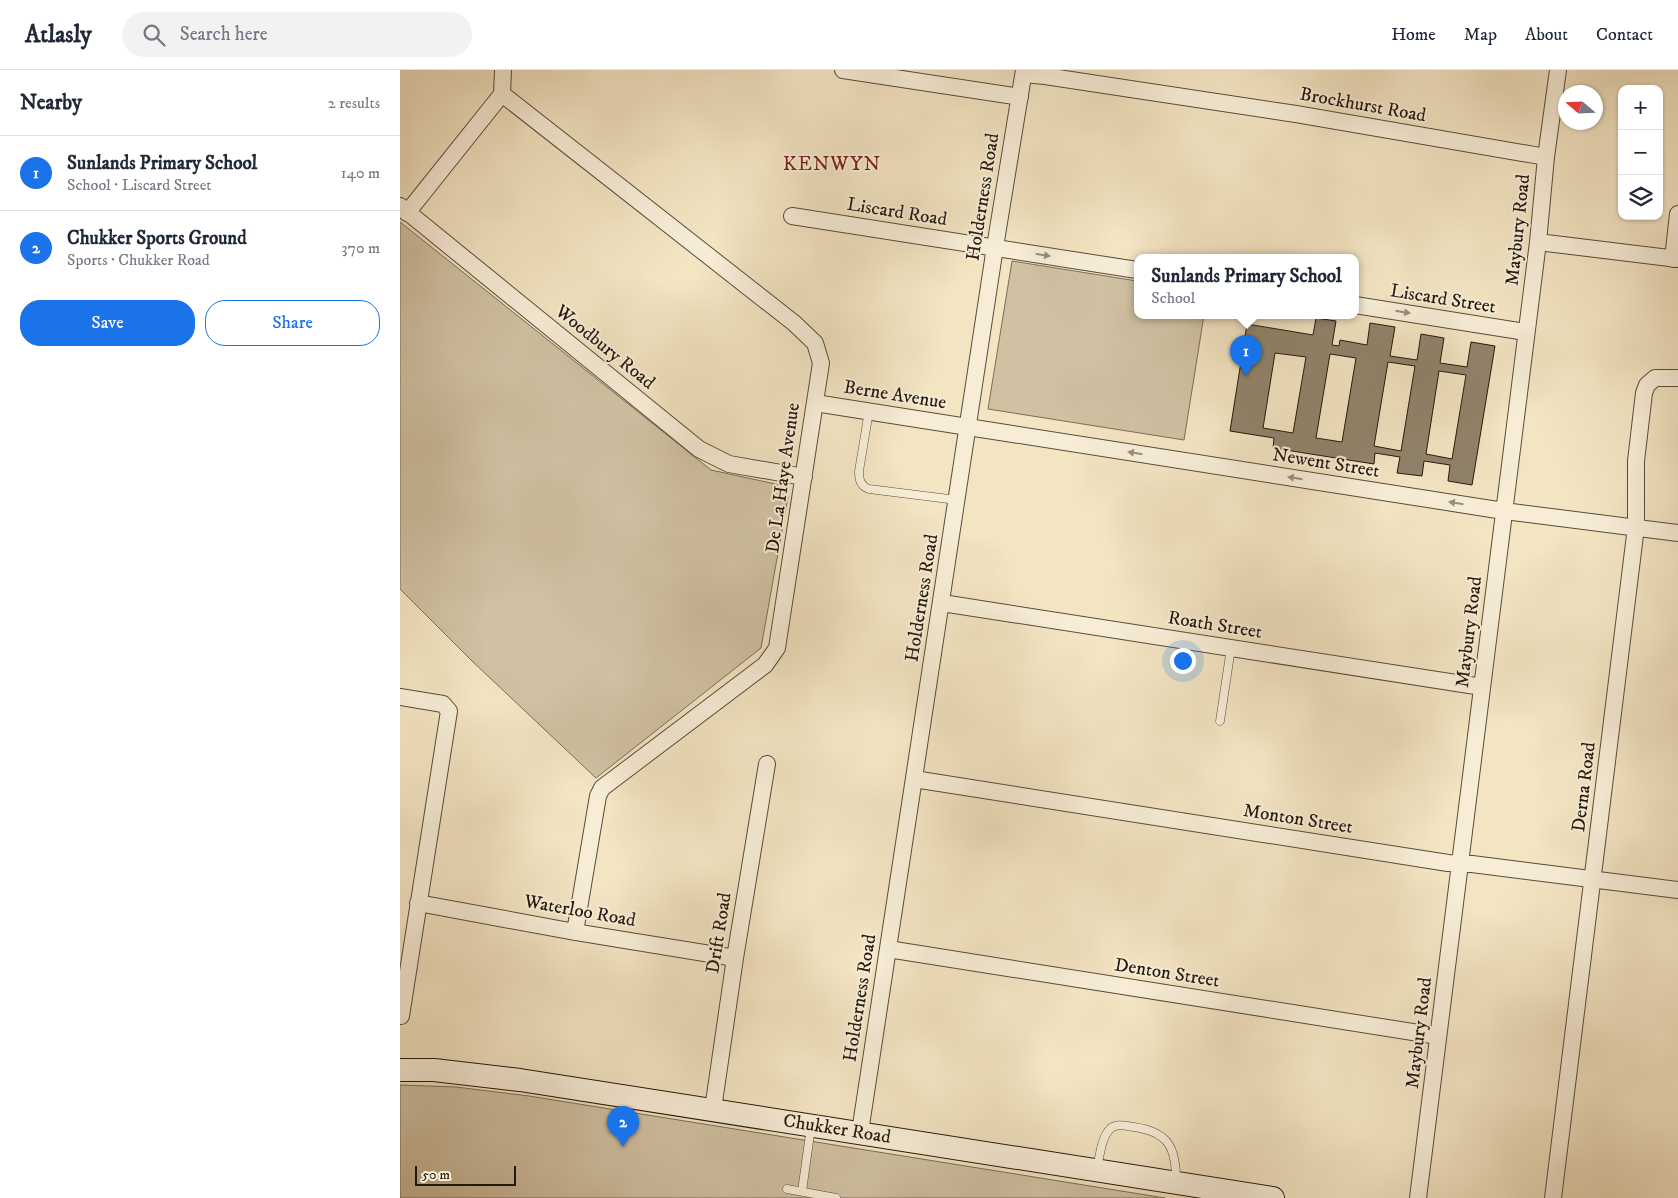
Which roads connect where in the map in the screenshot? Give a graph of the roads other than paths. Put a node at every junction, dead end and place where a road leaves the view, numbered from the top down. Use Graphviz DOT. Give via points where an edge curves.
graph roads {
  1 [pos="503,70"];
  2 [pos="844,70"];
  3 [pos="1558,70"];
  4 [pos="1024,72"];
  5 [pos="502,94"];
  6 [pos="1020,97"];
  7 [pos="1546,157"];
  8 [pos="404,210"];
  9 [pos="1678,214"];
  10 [pos="792,216"];
  11 [pos="1538,242"];
  12 [pos="995,247"];
  13 [pos="1675,259"];
  14 [pos="1134,270"];
  15 [pos="1359,306"];
  16 [pos="1526,332"];
  17 [pos="1678,378"];
  18 [pos="815,403"];
  19 [pos="869,410"];
  20 [pos="968,426"];
  21 [pos="804,477"];
  22 [pos="957,500"];
  23 [pos="1504,511"];
  24 [pos="1636,527"];
  25 [pos="1678,533"];
  26 [pos="942,603"];
  27 [pos="1231,648"];
  28 [pos="1482,687"];
  29 [pos="400,697"];
  30 [pos="1220,721"];
  31 [pos="767,764"];
  32 [pos="914,779"];
  33 [pos="1460,864"];
  34 [pos="1593,879"];
  35 [pos="1678,890"];
  36 [pos="418,903"];
  37 [pos="575,932"];
  38 [pos="888,949"];
  39 [pos="735,958"];
  40 [pos="401,1016"];
  41 [pos="1438,1036"];
  42 [pos="400,1070"];
  43 [pos="713,1109"];
  44 [pos="811,1124"];
  45 [pos="860,1132"];
  46 [pos="1096,1170"];
  47 [pos="1176,1183"];
  48 [pos="787,1189"];
  49 [pos="802,1191"];
  50 [pos="836,1198"];
  51 [pos="1272,1198"];
  52 [pos="1418,1198"];
  53 [pos="1553,1198"];
  1 -- 5 [label="street"];
  2 -- 6 [label="street"];
  3 -- 7 [label="street, Maybury Road"];
  4 -- 6 [label="street, Holderness Road"];
  4 -- 7 [label="street, Brockhurst Road"];
  5 -- 8 [label="street"];
  5 -- 18 [label="street, De La Haye Avenue" via="807,334 815,343 821,363"];
  6 -- 12 [label="street, Holderness Road"];
  7 -- 11 [label="street, Maybury Road"];
  8 -- 21 [label="street, Woodbury Road" via="700,449 729,464"];
  9 -- 13 [label="street"];
  10 -- 12 [label="street, Liscard Road"];
  11 -- 13 [label="street"];
  11 -- 16 [label="street, Maybury Road"];
  12 -- 14 [label="street, one-way"];
  12 -- 20 [label="street, Holderness Road"];
  15 -- 16 [label="street, Liscard Street, one-way"];
  16 -- 23 [label="street, Maybury Road"];
  17 -- 24 [label="street, Derna Road" via="1659,377 1649,382 1644,393 1636,461"];
  18 -- 19 [label="street, Berne Avenue"];
  18 -- 21 [label="street, De La Haye Avenue"];
  19 -- 20 [label="street, Berne Avenue"];
  19 -- 22 [label="lane" via="859,471 861,484 869,489"];
  20 -- 22 [label="street, Holderness Road"];
  23 -- 20 [label="street, Newent Street, one-way"];
  21 -- 37 [label="street, De La Haye Avenue" via="775,654 765,665 602,788"];
  22 -- 26 [label="street, Holderness Road"];
  23 -- 24 [label="street, Newent Street"];
  23 -- 28 [label="street, Maybury Road"];
  24 -- 25 [label="street, Newent Street"];
  24 -- 34 [label="street, Derna Road"];
  26 -- 27 [label="street, Roath Street"];
  26 -- 32 [label="street, Holderness Road"];
  27 -- 28 [label="street, Roath Street"];
  27 -- 30 [label="lane"];
  28 -- 33 [label="street, Maybury Road"];
  29 -- 36 [label="street" via="443,704 449,711"];
  31 -- 39 [label="street, Drift Road"];
  32 -- 33 [label="street, Monton Street"];
  32 -- 38 [label="street, Holderness Road"];
  33 -- 34 [label="street, Monton Street"];
  33 -- 41 [label="street, Maybury Road"];
  34 -- 35 [label="street, Monton Street"];
  34 -- 53 [label="street, Derna Road"];
  36 -- 37 [label="street, Waterloo Road"];
  36 -- 40 [label="street"];
  37 -- 39 [label="street, Waterloo Road"];
  38 -- 41 [label="street, Denton Street"];
  38 -- 45 [label="street, Holderness Road"];
  39 -- 43 [label="street, Drift Road"];
  41 -- 52 [label="street, Maybury Road"];
  42 -- 43 [label="street, Chukker Road" via="474,1074"];
  43 -- 44 [label="street, Chukker Road"];
  44 -- 45 [label="street, Chukker Road"];
  44 -- 49 [label="lane"];
  45 -- 46 [label="street, Chukker Road"];
  46 -- 47 [label="street, Chukker Road"];
  46 -- 47 [label="lane" via="1106,1136 1113,1127 1125,1125 1160,1136 1170,1147 1176,1162"];
  47 -- 51 [label="street, Chukker Road"];
  48 -- 49 [label="lane"];
  49 -- 50 [label="lane"];
}
